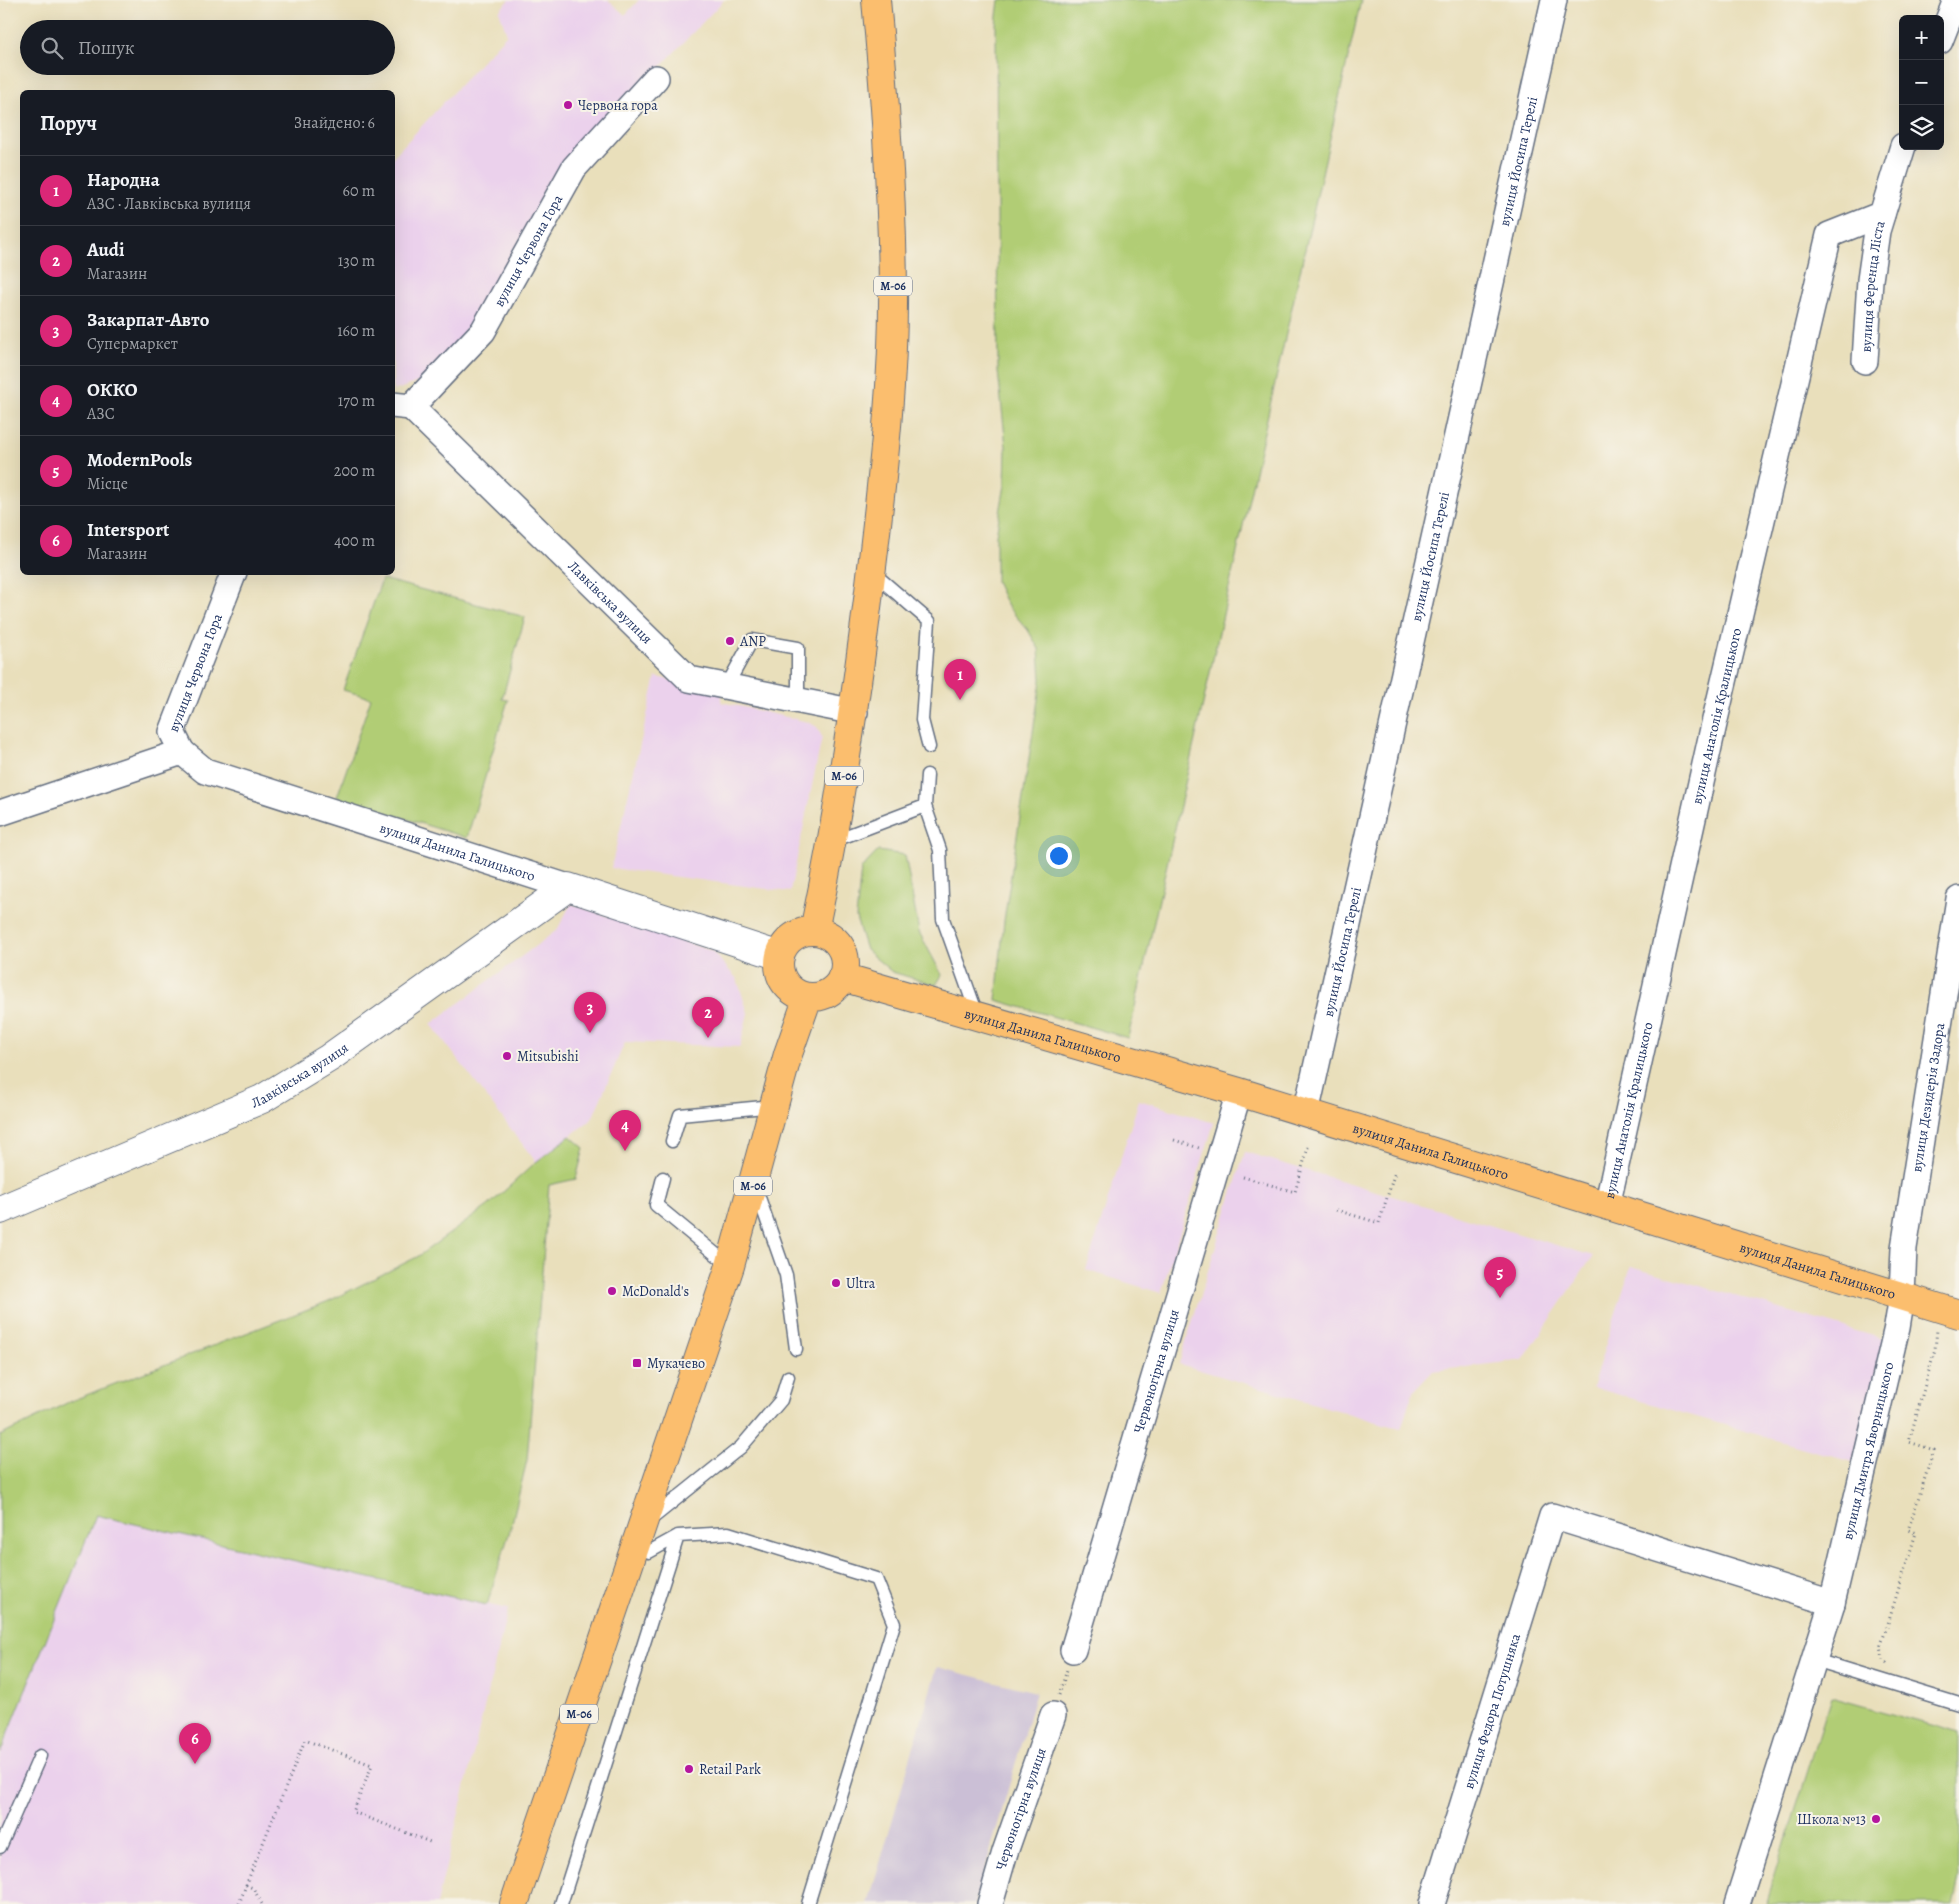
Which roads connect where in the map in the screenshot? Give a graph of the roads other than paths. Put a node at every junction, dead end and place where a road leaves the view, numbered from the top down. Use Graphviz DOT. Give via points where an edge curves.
graph roads {
  1 [pos="876,0"];
  2 [pos="1554,0"];
  3 [pos="1956,0"];
  4 [pos="1944,32"];
  5 [pos="656,78"];
  6 [pos="1901,150"];
  7 [pos="1873,217"];
  8 [pos="1865,361"];
  9 [pos="402,406"];
  10 [pos="872,571"];
  11 [pos="233,575"];
  12 [pos="726,687"];
  13 [pos="798,701"];
  14 [pos="855,712"];
  15 [pos="930,747"];
  16 [pos="182,752"];
  17 [pos="927,775"];
  18 [pos="924,806"];
  19 [pos="0,813"];
  20 [pos="833,841"];
  21 [pos="568,887"];
  22 [pos="1959,898"];
  23 [pos="1956,930"];
  24 [pos="814,931"];
  25 [pos="780,956"];
  26 [pos="842,977"];
  27 [pos="808,997"];
  28 [pos="978,1017"];
  29 [pos="1239,1092"];
  30 [pos="774,1106"];
  31 [pos="1306,1113"];
  32 [pos="672,1141"];
  33 [pos="663,1178"];
  34 [pos="754,1183"];
  35 [pos="1608,1206"];
  36 [pos="0,1210"];
  37 [pos="730,1266"];
  38 [pos="1902,1296"];
  39 [pos="1959,1314"];
  40 [pos="796,1348"];
  41 [pos="788,1377"];
  42 [pos="640,1535"];
  43 [pos="678,1536"];
  44 [pos="1832,1604"];
  45 [pos="1073,1650"];
  46 [pos="1815,1660"];
  47 [pos="1959,1704"];
  48 [pos="1052,1715"];
  49 [pos="40,1756"];
  50 [pos="0,1847"];
  51 [pos="514,1904"];
  52 [pos="561,1904"];
  53 [pos="808,1904"];
  54 [pos="990,1904"];
  55 [pos="1432,1904"];
  56 [pos="1738,1904"];
  1 -- 10 [label="main road, М-06" via="888,132 893,289 885,451"];
  2 -- 31 [label="street, вулиця Йосипа Терелі"];
  3 -- 4 [label="street"];
  5 -- 9 [label="street, вулиця Червона Гора" via="574,168 483,331"];
  6 -- 7 [label="street, вулиця Ференца Ліста"];
  7 -- 8 [label="street, вулиця Ференца Ліста"];
  7 -- 35 [label="street, вулиця Анатолія Кралицького" via="1829,235 1712,734"];
  9 -- 12 [label="street, Лавківська вулиця" via="689,680"];
  10 -- 14 [label="main road, М-06"];
  10 -- 15 [label="lane" via="929,621 922,720"];
  11 -- 16 [label="street, вулиця Червона Гора" via="172,732"];
  12 -- 13 [label="street, Лавківська вулиця"];
  12 -- 13 [label="lane" via="752,640 798,648"];
  13 -- 14 [label="street, Лавківська вулиця"];
  14 -- 20 [label="main road, М-06"];
  16 -- 19 [label="street, вулиця Червона Гора"];
  16 -- 21 [label="street, вулиця Данила Галицького" via="205,771"];
  17 -- 18 [label="lane"];
  18 -- 20 [label="lane"];
  18 -- 28 [label="lane" via="940,850 944,919"];
  20 -- 24 [label="main road, М-06"];
  21 -- 25 [label="street, вулиця Данила Галицького"];
  21 -- 36 [label="street, Лавківська вулиця" via="329,1058 262,1099"];
  22 -- 23 [label="street, вулиця Дезидерія Задора"];
  23 -- 38 [label="street, вулиця Дезидерія Задора" via="1904,1248"];
  24 -- 25 [label="main road" via="799,934 787,943"];
  24 -- 26 [label="main road" via="837,942 845,965"];
  25 -- 27 [label="main road" via="780,970 785,983"];
  26 -- 27 [label="main road" via="834,989 822,996"];
  26 -- 28 [label="main road, вулиця Данила Галицького"];
  27 -- 30 [label="main road, М-06"];
  28 -- 29 [label="main road, вулиця Данила Галицького"];
  29 -- 31 [label="main road, вулиця Данила Галицького"];
  29 -- 45 [label="street, Червоногірна вулиця"];
  30 -- 32 [label="lane" via="680,1115"];
  30 -- 34 [label="main road, М-06"];
  31 -- 35 [label="main road, вулиця Данила Галицького"];
  33 -- 37 [label="lane" via="656,1205"];
  34 -- 37 [label="main road, М-06"];
  34 -- 40 [label="lane" via="786,1275"];
  35 -- 38 [label="main road, вулиця Данила Галицького"];
  37 -- 42 [label="main road, М-06"];
  38 -- 39 [label="main road, вулиця Данила Галицького"];
  38 -- 44 [label="street, вулиця Дмитра Яворницького"];
  41 -- 42 [label="lane" via="781,1400 740,1448"];
  42 -- 43 [label="lane" via="649,1552"];
  42 -- 51 [label="main road, М-06"];
  43 -- 52 [label="lane"];
  43 -- 53 [label="lane" via="728,1533 876,1579 894,1624"];
  44 -- 46 [label="street, вулиця Дмитра Яворницького"];
  44 -- 55 [label="street, вулиця Федора Потушняка" via="1552,1516"];
  46 -- 47 [label="lane"];
  46 -- 56 [label="street, вулиця Дмитра Яворницького"];
  48 -- 54 [label="street, Червоногірна вулиця"];
  49 -- 50 [label="lane"];
}
